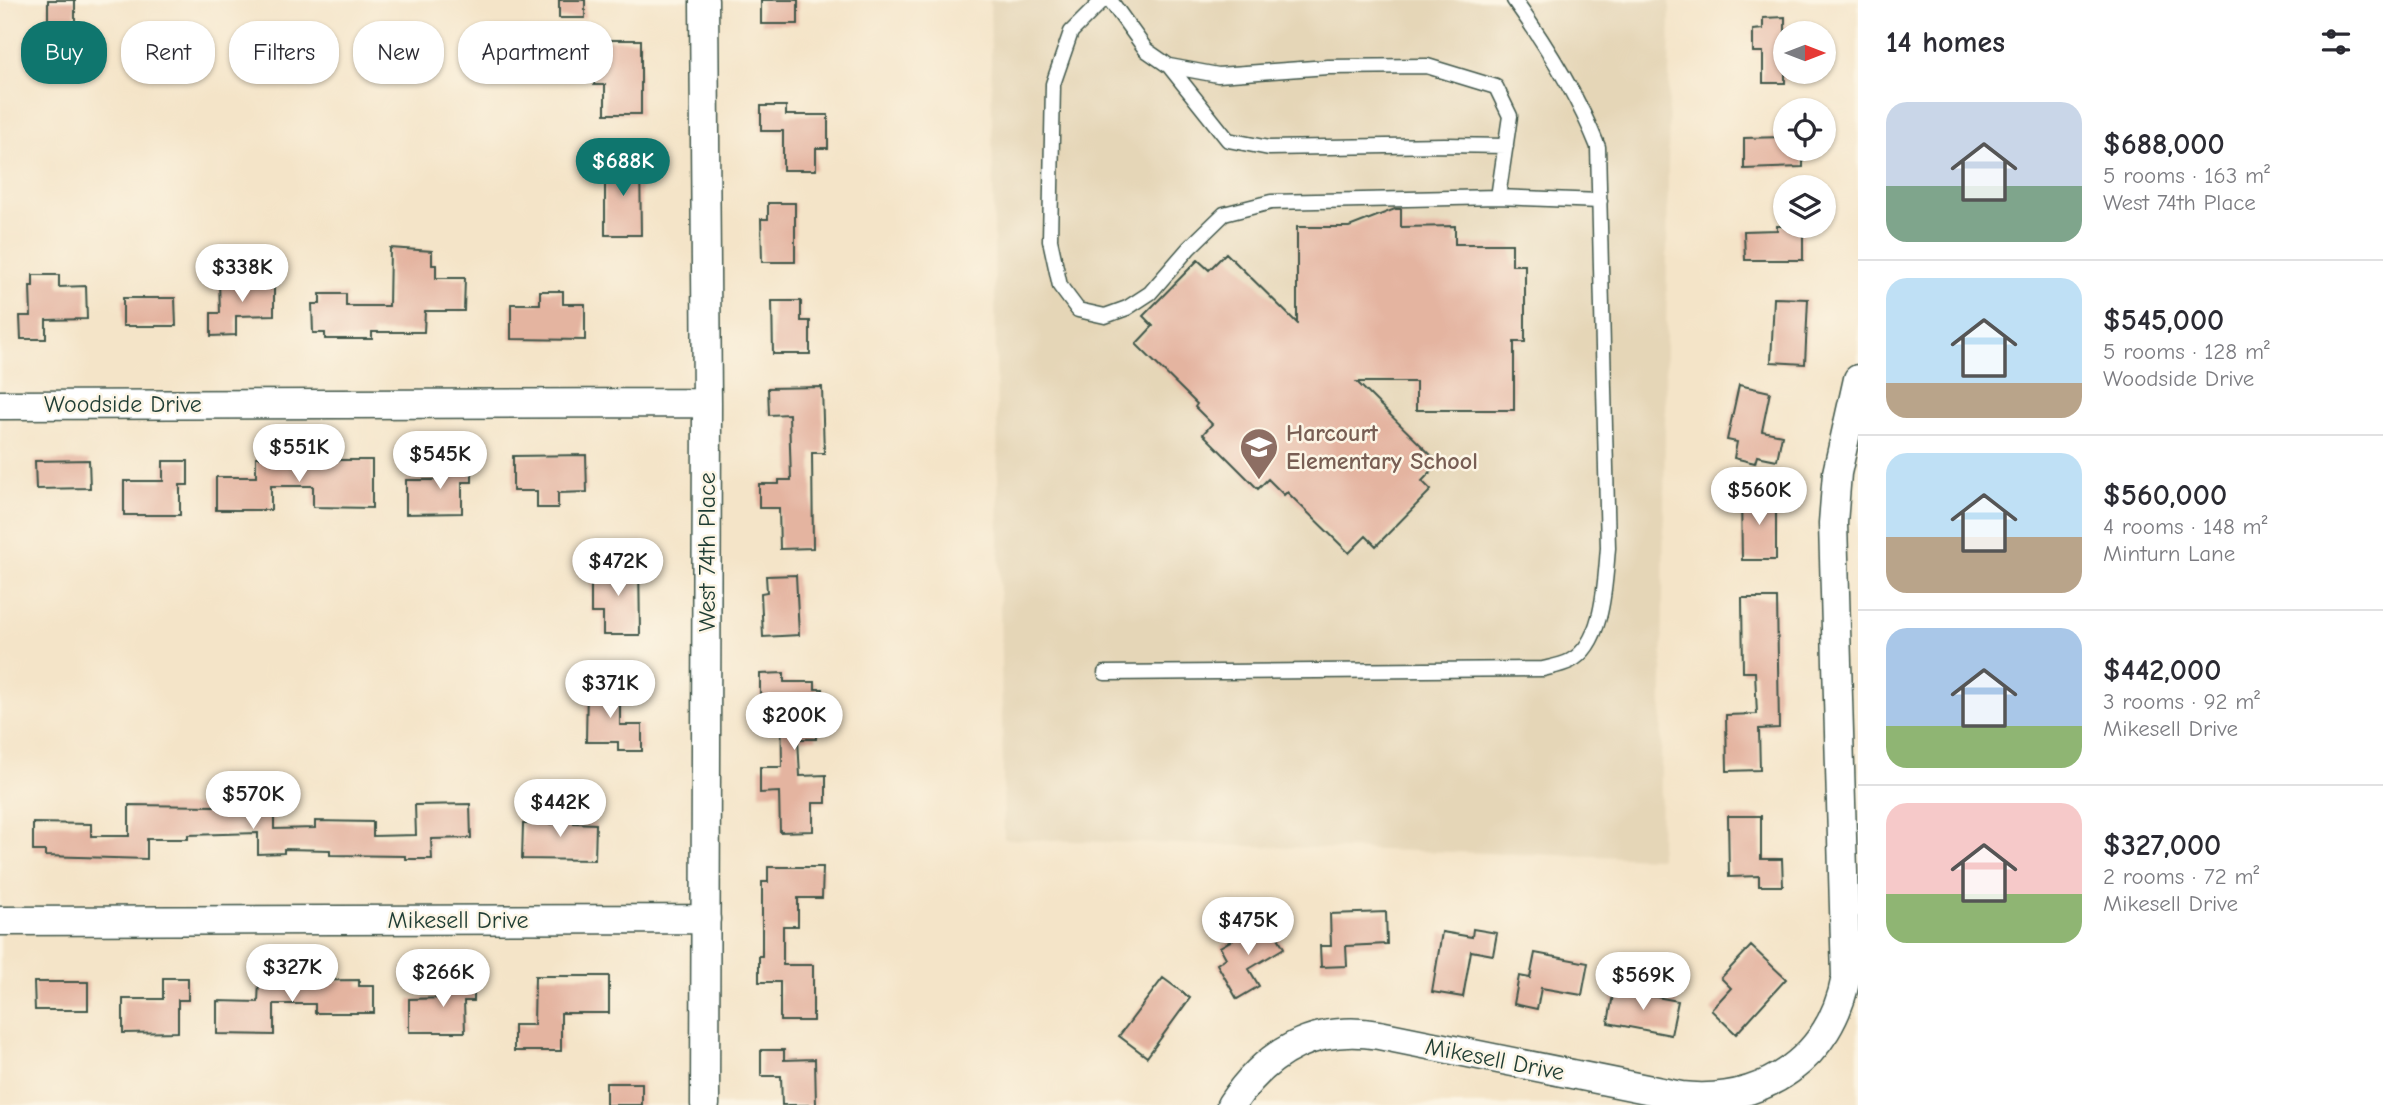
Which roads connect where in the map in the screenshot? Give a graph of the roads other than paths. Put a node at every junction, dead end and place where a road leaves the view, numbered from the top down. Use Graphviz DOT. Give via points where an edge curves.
graph roads {
  1 [pos="704,0"];
  2 [pos="1103,0"];
  3 [pos="1111,0"];
  4 [pos="1514,0"];
  5 [pos="1169,66"];
  6 [pos="1506,146"];
  7 [pos="1498,197"];
  8 [pos="1600,201"];
  9 [pos="1858,379"];
  10 [pos="707,403"];
  11 [pos="0,405"];
  12 [pos="1105,673"];
  13 [pos="706,919"];
  14 [pos="0,920"];
  15 [pos="705,1105"];
  16 [pos="1231,1105"];
  1 -- 10 [label="street, West 74th Place"];
  2 -- 7 [label="lane" via="1071,32 1053,84 1050,240 1060,286 1078,310 1105,316 1150,293 1224,214 1271,202"];
  3 -- 5 [label="lane" via="1146,50"];
  4 -- 8 [label="lane" via="1585,112 1598,147"];
  5 -- 6 [label="lane" via="1228,140 1269,148"];
  5 -- 6 [label="lane" via="1218,75 1427,66 1496,87 1510,116"];
  6 -- 7 [label="lane"];
  7 -- 8 [label="lane"];
  8 -- 12 [label="lane" via="1608,548 1602,612 1588,643 1571,661 1543,669"];
  9 -- 16 [label="street, Mikesell Drive" via="1837,473 1833,523 1846,976 1836,1016 1813,1050 1788,1073 1759,1089 1704,1098 1379,1035 1336,1033 1296,1044 1268,1061"];
  10 -- 11 [label="street, Woodside Drive"];
  10 -- 13 [label="street, West 74th Place"];
  13 -- 14 [label="street, Mikesell Drive"];
  13 -- 15 [label="street, West 74th Place"];
}
